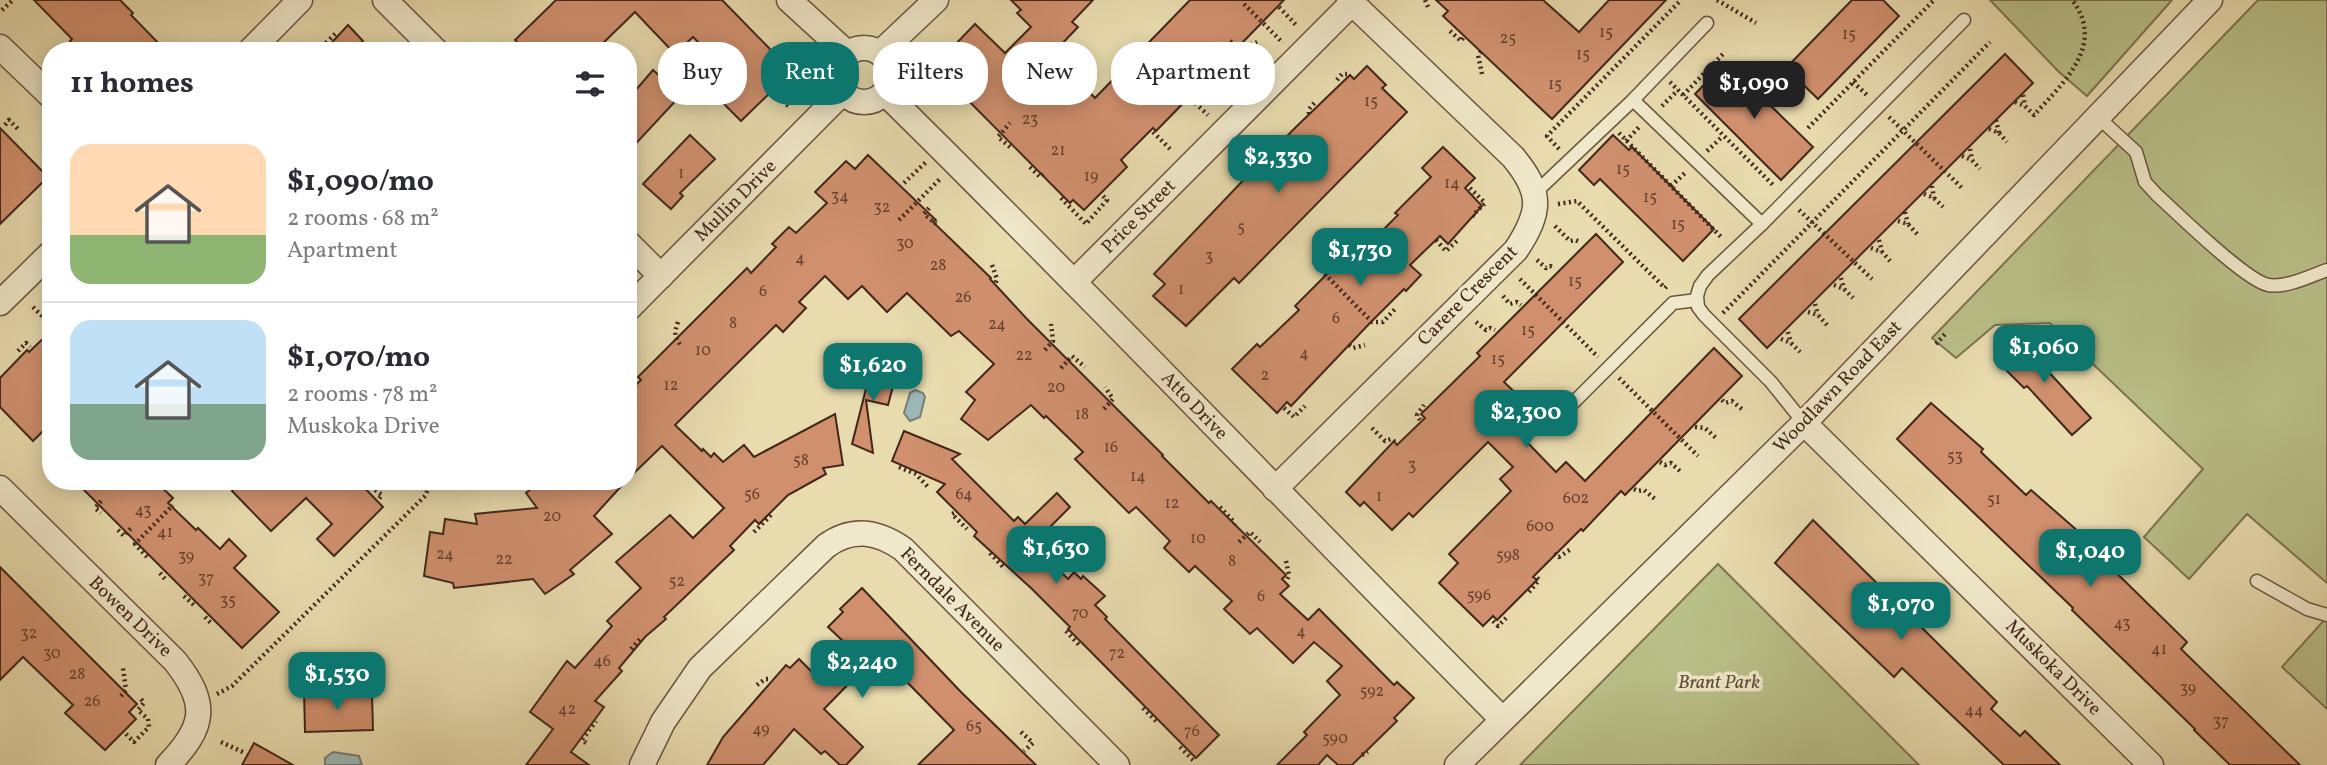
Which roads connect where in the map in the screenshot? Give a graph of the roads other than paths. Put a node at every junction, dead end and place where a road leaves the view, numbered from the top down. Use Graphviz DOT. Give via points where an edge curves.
graph roads {
  1 [pos="300,0"];
  2 [pos="385,0"];
  3 [pos="789,0"];
  4 [pos="936,0"];
  5 [pos="2210,0"];
  6 [pos="1350,2"];
  7 [pos="1964,20"];
  8 [pos="1707,23"];
  9 [pos="259,42"];
  10 [pos="427,42"];
  11 [pos="835,42"];
  12 [pos="892,42"];
  13 [pos="0,47"];
  14 [pos="42,87"];
  15 [pos="1633,100"];
  16 [pos="830,105"];
  17 [pos="897,105"];
  18 [pos="2099,118"];
  19 [pos="1547,198"];
  20 [pos="1762,224"];
  21 [pos="637,252"];
  22 [pos="42,262"];
  23 [pos="2327,271"];
  24 [pos="661,276"];
  25 [pos="1074,282"];
  26 [pos="637,300"];
  27 [pos="1697,300"];
  28 [pos="0,303"];
  29 [pos="1553,422"];
  30 [pos="1804,423"];
  31 [pos="0,488"];
  32 [pos="1275,489"];
  33 [pos="2257,581"];
  34 [pos="2327,615"];
  35 [pos="1502,719"];
  36 [pos="168,765"];
  37 [pos="642,765"];
  38 [pos="1117,765"];
  39 [pos="1457,765"];
  40 [pos="2151,765"];
  1 -- 9 [label="street"];
  2 -- 10 [label="street"];
  3 -- 11 [label="street"];
  4 -- 12 [label="street"];
  5 -- 18 [label="street, Woodlawn Road East"];
  6 -- 19 [label="street" via="1513,157"];
  6 -- 25 [label="street, Price Street"];
  7 -- 20 [label="lane"];
  8 -- 15 [label="lane"];
  13 -- 14 [label="street"];
  15 -- 19 [label="lane" via="1608,122"];
  15 -- 20 [label="lane"];
  16 -- 24 [label="street, Mullin Drive"];
  17 -- 25 [label="street, Atto Drive"];
  18 -- 23 [label="lane" via="2136,152 2145,181 2157,195 2249,276 2268,285 2284,285"];
  18 -- 30 [label="street, Woodlawn Road East"];
  19 -- 32 [label="street, Carere Crescent" via="1535,210 1531,228 1516,250"];
  20 -- 27 [label="lane" via="1708,275"];
  21 -- 24 [label="street"];
  22 -- 28 [label="street"];
  24 -- 26 [label="street, Mullin Drive"];
  25 -- 32 [label="street, Atto Drive"];
  27 -- 29 [label="lane" via="1673,303"];
  27 -- 30 [label="lane" via="1711,323 1771,382"];
  30 -- 35 [label="street, Woodlawn Road East"];
  30 -- 40 [label="street, Muskoka Drive"];
  31 -- 36 [label="street, Bowen Drive" via="175,661 194,689 199,720 186,746"];
  32 -- 35 [label="street, Atto Drive"];
  33 -- 34 [label="lane"];
  35 -- 39 [label="street, Woodlawn Road East"];
  37 -- 38 [label="street, Ferndale Avenue" via="663,722 706,662 826,546 837,538 864,533 876,534 903,549"];
}
